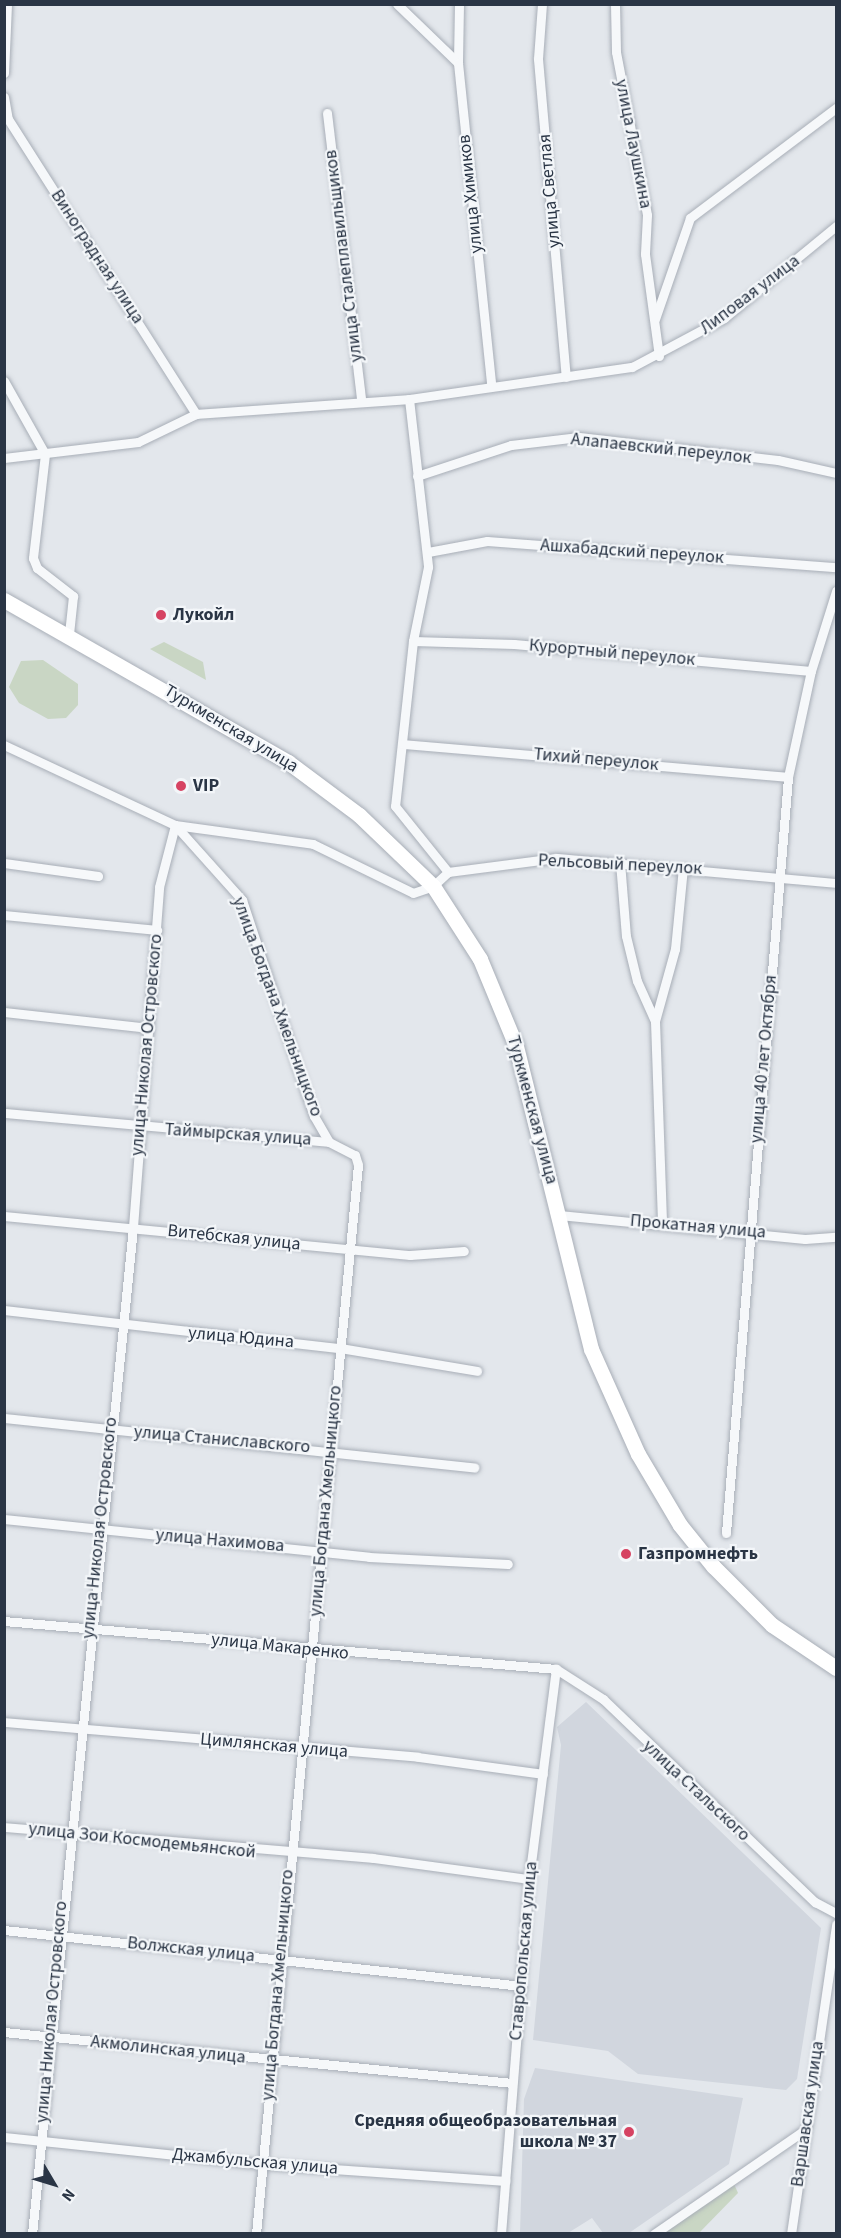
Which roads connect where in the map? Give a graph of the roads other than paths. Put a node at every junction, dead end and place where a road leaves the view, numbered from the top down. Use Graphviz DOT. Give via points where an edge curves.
graph roads {
  1 [pos="7,4"];
  2 [pos="397,4"];
  3 [pos="459,4"];
  4 [pos="542,4"];
  5 [pos="615,4"];
  6 [pos="458,63"];
  7 [pos="4,73"];
  8 [pos="4,97"];
  9 [pos="837,108"];
  10 [pos="327,112"];
  11 [pos="837,226"];
  12 [pos="654,324"];
  13 [pos="658,356"];
  14 [pos="566,377"];
  15 [pos="4,381"];
  16 [pos="491,384"];
  17 [pos="361,399"];
  18 [pos="409,399"];
  19 [pos="196,414"];
  20 [pos="45,454"];
  21 [pos="4,458"];
  22 [pos="837,473"];
  23 [pos="417,476"];
  24 [pos="428,552"];
  25 [pos="837,567"];
  26 [pos="837,591"];
  27 [pos="4,600"];
  28 [pos="69,634"];
  29 [pos="413,641"];
  30 [pos="811,671"];
  31 [pos="403,744"];
  32 [pos="4,745"];
  33 [pos="788,777"];
  34 [pos="175,825"];
  35 [pos="620,862"];
  36 [pos="4,863"];
  37 [pos="683,868"];
  38 [pos="448,872"];
  39 [pos="98,876"];
  40 [pos="779,878"];
  41 [pos="837,883"];
  42 [pos="433,886"];
  43 [pos="4,915"];
  44 [pos="157,930"];
  45 [pos="4,1012"];
  46 [pos="655,1021"];
  47 [pos="149,1028"];
  48 [pos="4,1113"];
  49 [pos="141,1128"];
  50 [pos="329,1142"];
  51 [pos="559,1215"];
  52 [pos="4,1216"];
  53 [pos="662,1223"];
  54 [pos="132,1227"];
  55 [pos="751,1230"];
  56 [pos="837,1237"];
  57 [pos="347,1249"];
  58 [pos="464,1251"];
  59 [pos="4,1310"];
  60 [pos="121,1327"];
  61 [pos="340,1348"];
  62 [pos="477,1371"];
  63 [pos="4,1418"];
  64 [pos="109,1430"];
  65 [pos="332,1450"];
  66 [pos="474,1467"];
  67 [pos="4,1519"];
  68 [pos="99,1530"];
  69 [pos="726,1533"];
  70 [pos="321,1551"];
  71 [pos="508,1564"];
  72 [pos="4,1621"];
  73 [pos="91,1629"];
  74 [pos="313,1649"];
  75 [pos="837,1668"];
  76 [pos="556,1669"];
  77 [pos="4,1722"];
  78 [pos="78,1729"];
  79 [pos="301,1750"];
  80 [pos="543,1774"];
  81 [pos="4,1827"];
  82 [pos="69,1834"];
  83 [pos="289,1855"];
  84 [pos="529,1879"];
  85 [pos="837,1913"];
  86 [pos="837,1924"];
  87 [pos="4,1930"];
  88 [pos="58,1937"];
  89 [pos="280,1959"];
  90 [pos="522,1986"];
  91 [pos="4,2032"];
  92 [pos="50,2036"];
  93 [pos="272,2061"];
  94 [pos="512,2083"];
  95 [pos="805,2130"];
  96 [pos="4,2137"];
  97 [pos="40,2141"];
  98 [pos="262,2164"];
  99 [pos="505,2181"];
  100 [pos="32,2234"];
  101 [pos="256,2234"];
  102 [pos="501,2234"];
  103 [pos="654,2234"];
  104 [pos="791,2234"];
  1 -- 7 [label="street"];
  2 -- 6 [label="street"];
  3 -- 6 [label="street, улица Химиков"];
  4 -- 14 [label="street, улица Светлая" via="538,59"];
  5 -- 12 [label="street, улица Лаушкина" via="616,52 647,214"];
  6 -- 16 [label="street, улица Химиков"];
  8 -- 19 [label="street, Виноградная улица" via="8,119"];
  9 -- 12 [label="street" via="690,218"];
  10 -- 17 [label="street, улица Сталеплавильщиков"];
  11 -- 13 [label="street, Липовая улица" via="724,318"];
  12 -- 13 [label="street, улица Лаушкина"];
  13 -- 14 [label="street, Липовая улица" via="632,367"];
  14 -- 16 [label="street, Липовая улица"];
  15 -- 20 [label="street"];
  16 -- 18 [label="street, Липовая улица"];
  17 -- 18 [label="street, Липовая улица"];
  17 -- 19 [label="street, Липовая улица"];
  18 -- 23 [label="street"];
  19 -- 20 [label="street, Липовая улица" via="138,441"];
  20 -- 21 [label="street, Липовая улица"];
  20 -- 28 [label="street" via="33,558 37,568 73,596"];
  22 -- 23 [label="street, Алапаевский переулок" via="778,460 579,436 511,445"];
  23 -- 24 [label="street" via="417,509"];
  24 -- 25 [label="street, Ашхабадский переулок" via="487,541"];
  24 -- 29 [label="street"];
  26 -- 30 [label="street, улица 40 лет Октября"];
  27 -- 28 [label="main road, Туркменская улица"];
  28 -- 42 [label="main road, Туркменская улица" via="313,778"];
  29 -- 30 [label="street, Курортный переулок" via="514,644"];
  29 -- 31 [label="street"];
  30 -- 33 [label="street, улица 40 лет Октября"];
  31 -- 33 [label="street, Тихий переулок"];
  31 -- 38 [label="street" via="396,814"];
  32 -- 34 [label="street"];
  33 -- 40 [label="street, улица 40 лет Октября"];
  34 -- 42 [label="street" via="313,844 413,893"];
  34 -- 44 [label="street, улица Николая Островского" via="165,852"];
  34 -- 50 [label="street, улица Богдана Хмельницкого" via="242,900 314,1116"];
  35 -- 37 [label="street, Рельсовый переулок"];
  35 -- 38 [label="street, Рельсовый переулок" via="556,858"];
  35 -- 46 [label="street" via="626,936 637,981"];
  36 -- 39 [label="street"];
  37 -- 40 [label="street, Рельсовый переулок"];
  37 -- 46 [label="street" via="675,950"];
  38 -- 42 [label="street"];
  40 -- 41 [label="street, Рельсовый переулок"];
  40 -- 55 [label="street, улица 40 лет Октября"];
  42 -- 51 [label="main road, Туркменская улица" via="480,959 506,1017 526,1077"];
  43 -- 44 [label="street"];
  44 -- 47 [label="street, улица Николая Островского"];
  45 -- 47 [label="street"];
  46 -- 53 [label="street"];
  47 -- 49 [label="street, улица Николая Островского"];
  48 -- 49 [label="street, Таймырская улица"];
  49 -- 50 [label="street, Таймырская улица"];
  49 -- 54 [label="street, улица Николая Островского"];
  50 -- 57 [label="street, улица Богдана Хмельницкого" via="355,1155 358,1165"];
  51 -- 53 [label="street, Прокатная улица"];
  51 -- 75 [label="main road, Туркменская улица" via="591,1349 658,1490 713,1566 764,1617"];
  52 -- 54 [label="street, Витебская улица"];
  53 -- 55 [label="street, Прокатная улица"];
  54 -- 57 [label="street, Витебская улица"];
  54 -- 60 [label="street, улица Николая Островского"];
  55 -- 56 [label="street, Прокатная улица" via="805,1239"];
  55 -- 69 [label="street, улица 40 лет Октября"];
  57 -- 58 [label="street, Витебская улица" via="410,1255"];
  57 -- 61 [label="street, улица Богдана Хмельницкого"];
  59 -- 60 [label="street, улица Юдина"];
  60 -- 61 [label="street, улица Юдина"];
  60 -- 64 [label="street, улица Николая Островского"];
  61 -- 62 [label="street, улица Юдина"];
  61 -- 65 [label="street, улица Богдана Хмельницкого"];
  63 -- 64 [label="street, улица Станиславского"];
  64 -- 65 [label="street, улица Станиславского"];
  64 -- 68 [label="street, улица Николая Островского"];
  65 -- 66 [label="street, улица Станиславского"];
  65 -- 70 [label="street, улица Богдана Хмельницкого"];
  67 -- 68 [label="street, улица Нахимова"];
  68 -- 70 [label="street, улица Нахимова"];
  68 -- 73 [label="street, улица Николая Островского"];
  70 -- 71 [label="street, улица Нахимова"];
  70 -- 74 [label="street, улица Богдана Хмельницкого"];
  72 -- 73 [label="street, улица Макаренко"];
  73 -- 74 [label="street, улица Макаренко"];
  73 -- 78 [label="street, улица Николая Островского"];
  74 -- 76 [label="street, улица Макаренко"];
  74 -- 79 [label="street, улица Богдана Хмельницкого"];
  76 -- 80 [label="street, Ставропольская улица"];
  76 -- 85 [label="street, улица Стальского" via="603,1699 815,1902"];
  77 -- 78 [label="street, Цимлянская улица"];
  78 -- 79 [label="street, Цимлянская улица"];
  78 -- 82 [label="street, улица Николая Островского"];
  79 -- 80 [label="street, Цимлянская улица"];
  79 -- 83 [label="street, улица Богдана Хмельницкого"];
  80 -- 84 [label="street, Ставропольская улица"];
  81 -- 82 [label="street, улица Зои Космодемьянской"];
  82 -- 83 [label="street, улица Зои Космодемьянской"];
  82 -- 88 [label="street, улица Николая Островского"];
  83 -- 84 [label="street, улица Зои Космодемьянской" via="373,1858"];
  83 -- 89 [label="street, улица Богдана Хмельницкого"];
  84 -- 90 [label="street, Ставропольская улица"];
  86 -- 95 [label="street, Варшавская улица"];
  87 -- 88 [label="street, Волжская улица"];
  88 -- 89 [label="street, Волжская улица"];
  88 -- 92 [label="street, улица Николая Островского"];
  89 -- 90 [label="street, Волжская улица"];
  89 -- 93 [label="street, улица Богдана Хмельницкого"];
  90 -- 94 [label="street, Ставропольская улица"];
  91 -- 92 [label="street, Акмолинская улица"];
  92 -- 93 [label="street, Акмолинская улица"];
  92 -- 97 [label="street, улица Николая Островского"];
  93 -- 94 [label="street, Акмолинская улица"];
  93 -- 98 [label="street, улица Богдана Хмельницкого"];
  94 -- 99 [label="street, Ставропольская улица"];
  95 -- 103 [label="street"];
  95 -- 104 [label="street, Варшавская улица"];
  96 -- 97 [label="street, Джамбульская улица"];
  97 -- 98 [label="street, Джамбульская улица"];
  97 -- 100 [label="street, улица Николая Островского"];
  98 -- 99 [label="street, Джамбульская улица"];
  98 -- 101 [label="street, улица Богдана Хмельницкого"];
  99 -- 102 [label="street, Ставропольская улица"];
}
